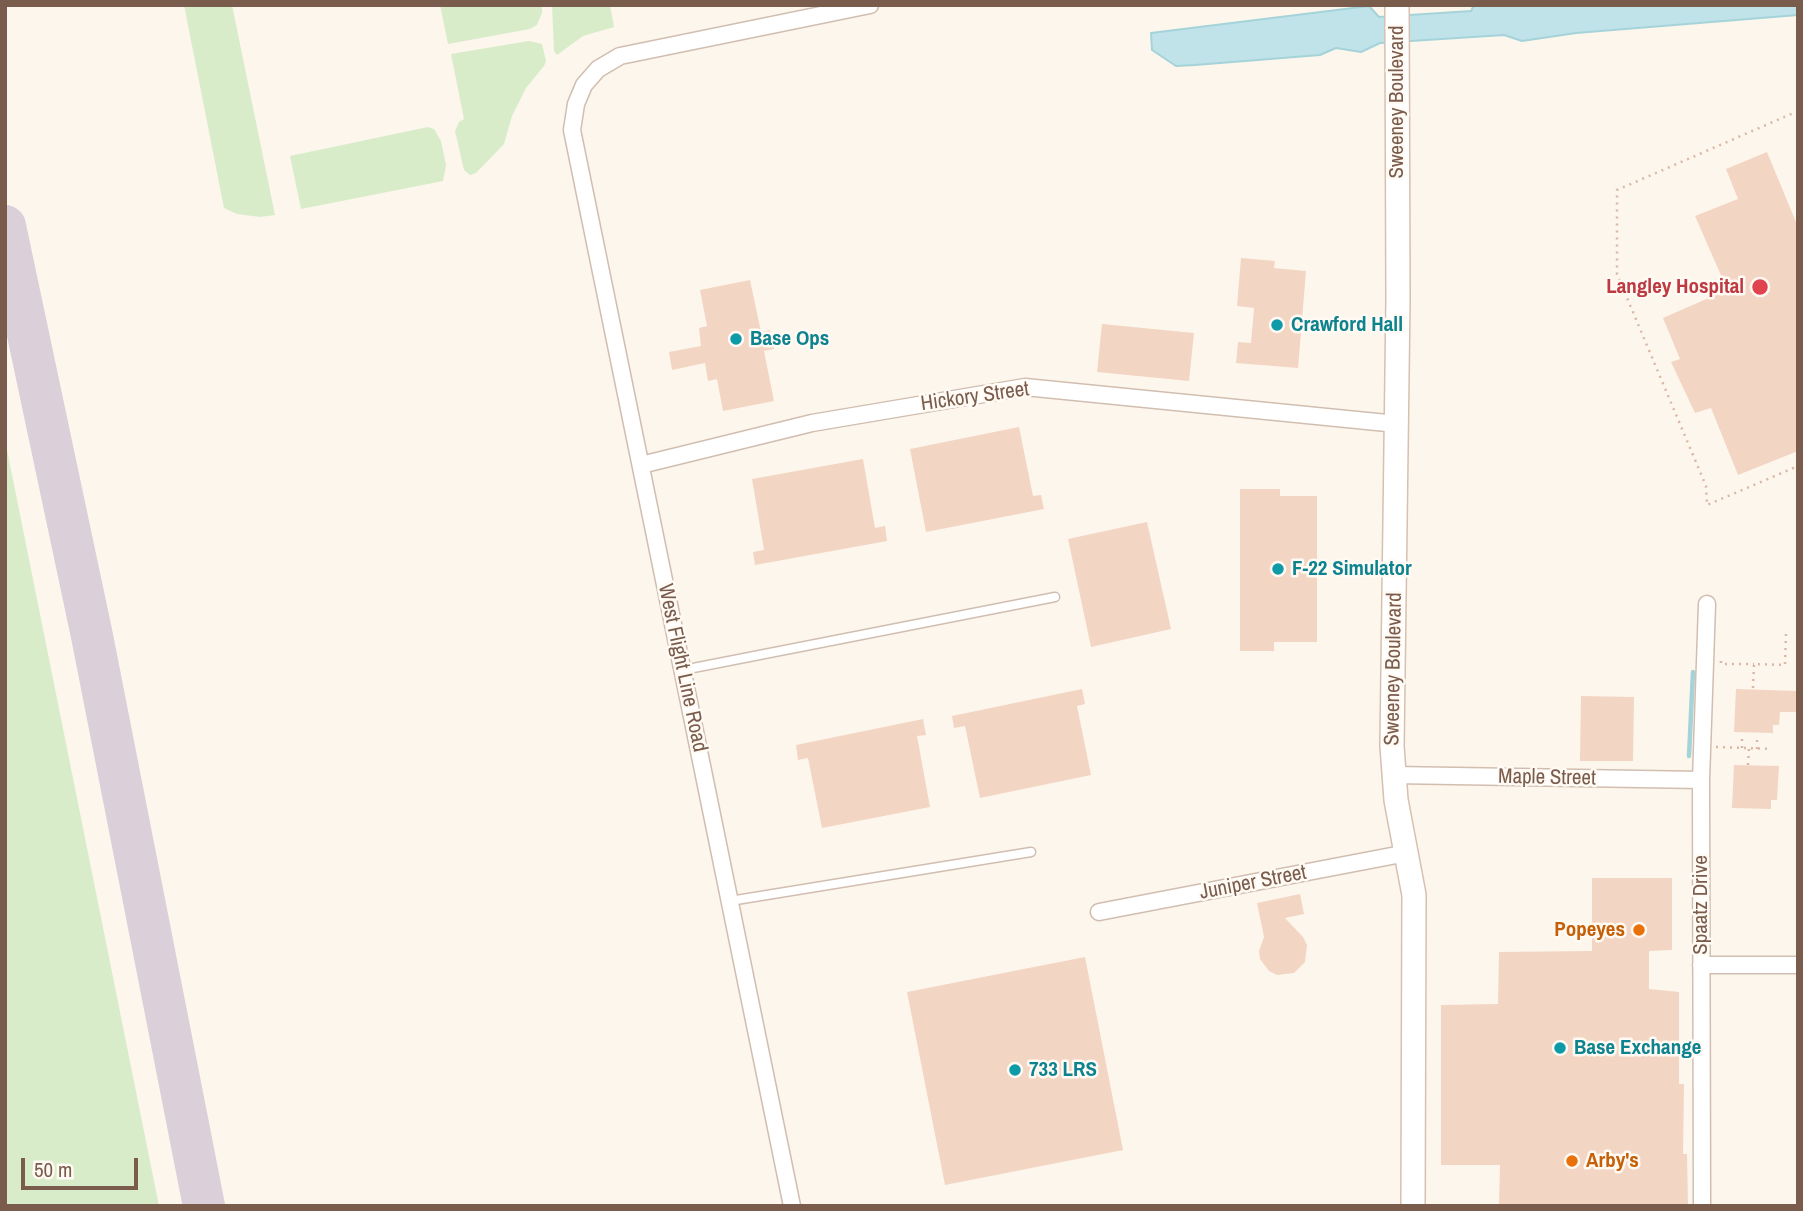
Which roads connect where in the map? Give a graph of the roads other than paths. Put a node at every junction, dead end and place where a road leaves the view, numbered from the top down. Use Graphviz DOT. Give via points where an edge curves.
graph roads {
  1 [pos="870,5"];
  2 [pos="1397,7"];
  3 [pos="1397,424"];
  4 [pos="641,465"];
  5 [pos="1055,597"];
  6 [pos="1707,604"];
  7 [pos="683,670"];
  8 [pos="1393,775"];
  9 [pos="1701,780"];
  10 [pos="1031,852"];
  11 [pos="1407,852"];
  12 [pos="730,901"];
  13 [pos="1099,912"];
  14 [pos="1701,965"];
  15 [pos="1798,965"];
  16 [pos="792,1206"];
  17 [pos="1413,1206"];
  18 [pos="1702,1206"];
  1 -- 4 [label="street, West Flight Line Road" via="620,56 598,69 584,85 572,130"];
  2 -- 3 [label="main road, Sweeney Boulevard"];
  3 -- 4 [label="street, Hickory Street" via="1025,387 812,423"];
  3 -- 8 [label="main road, Sweeney Boulevard"];
  4 -- 7 [label="street, West Flight Line Road"];
  5 -- 7 [label="lane"];
  6 -- 9 [label="street, Spaatz Drive"];
  7 -- 12 [label="street, West Flight Line Road"];
  8 -- 9 [label="street, Maple Street"];
  8 -- 11 [label="main road, Sweeney Boulevard"];
  9 -- 14 [label="street, Spaatz Drive"];
  10 -- 12 [label="lane"];
  11 -- 13 [label="street, Juniper Street"];
  11 -- 17 [label="main road, Sweeney Boulevard" via="1415,915"];
  12 -- 16 [label="street, West Flight Line Road"];
  14 -- 15 [label="street"];
  14 -- 18 [label="street, Spaatz Drive"];
}
